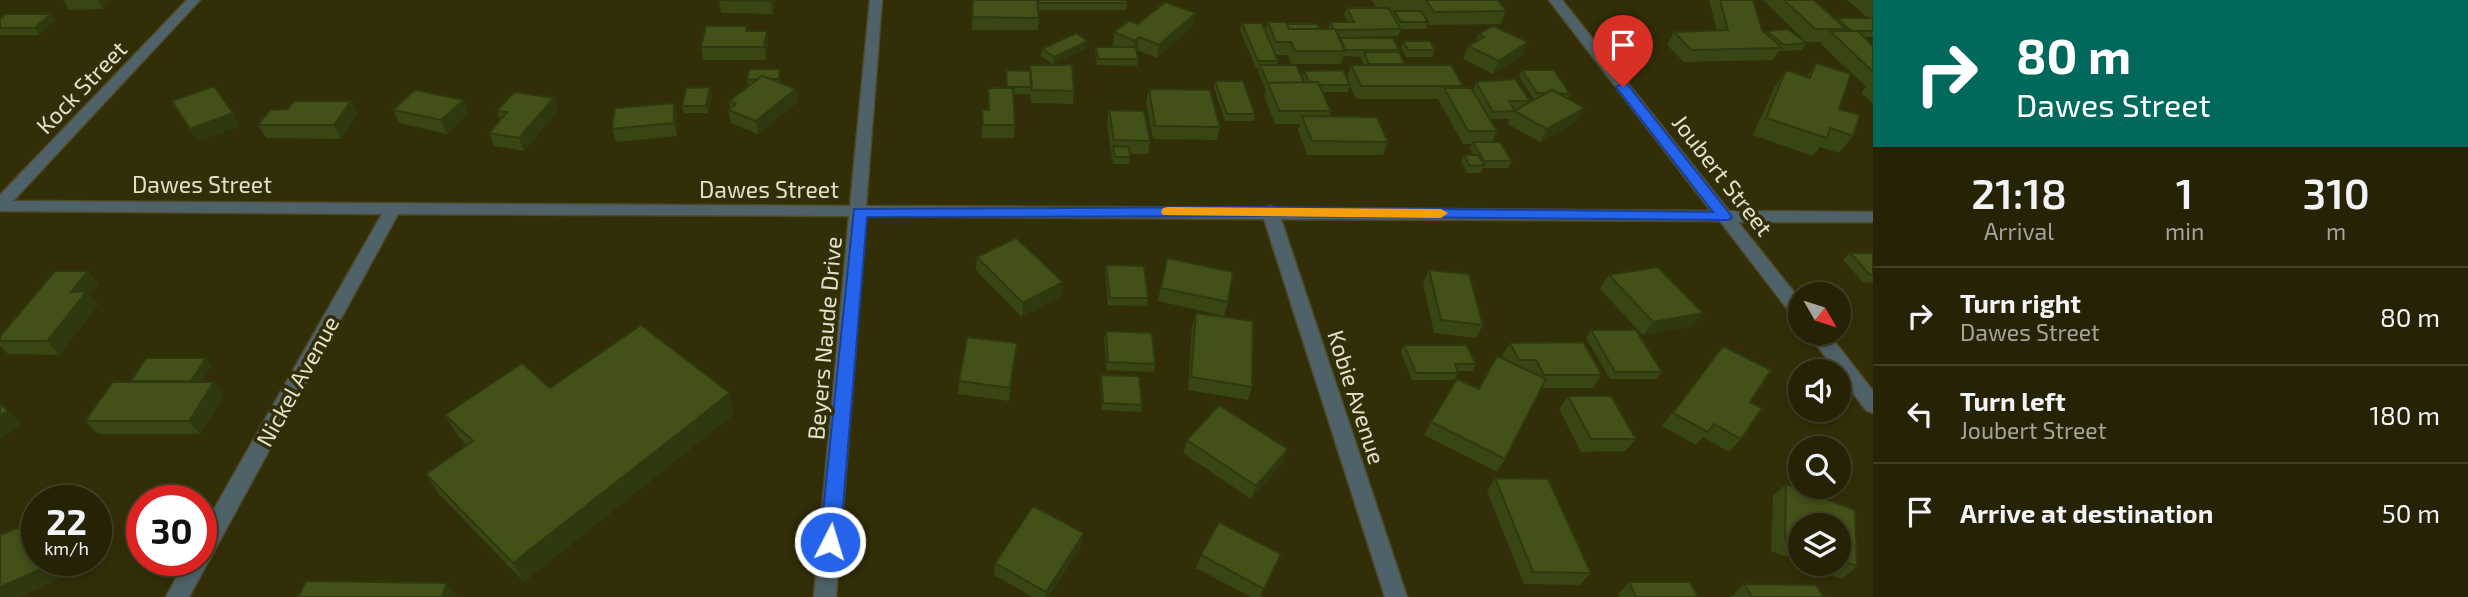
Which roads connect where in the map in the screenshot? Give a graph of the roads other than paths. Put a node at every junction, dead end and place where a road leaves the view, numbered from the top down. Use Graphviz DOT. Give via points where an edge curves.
graph roads {
  1 [pos="194,0"];
  2 [pos="876,0"];
  3 [pos="1555,0"];
  4 [pos="0,205"];
  5 [pos="393,209"];
  6 [pos="1270,211"];
  7 [pos="860,212"];
  8 [pos="1724,217"];
  9 [pos="1873,217"];
  10 [pos="1788,298"];
  11 [pos="1826,345"];
  12 [pos="1873,405"];
  13 [pos="217,524"];
  14 [pos="188,576"];
  15 [pos="177,597"];
  16 [pos="825,597"];
  17 [pos="1396,597"];
  1 -- 4 [label="street, Kock Street"];
  2 -- 7 [label="street, Beyers Naude Drive"];
  3 -- 8 [label="street, Joubert Street"];
  4 -- 5 [label="street, Dawes Street"];
  5 -- 7 [label="street, Dawes Street"];
  5 -- 13 [label="street, Nickel Avenue"];
  6 -- 7 [label="street, Dawes Street"];
  6 -- 8 [label="street, Dawes Street"];
  6 -- 17 [label="street, Kobie Avenue"];
  7 -- 16 [label="street, Beyers Naude Drive"];
  8 -- 9 [label="street, Dawes Street"];
  8 -- 10 [label="street, Joubert Street"];
  11 -- 12 [label="street"];
  14 -- 15 [label="street"];
}
